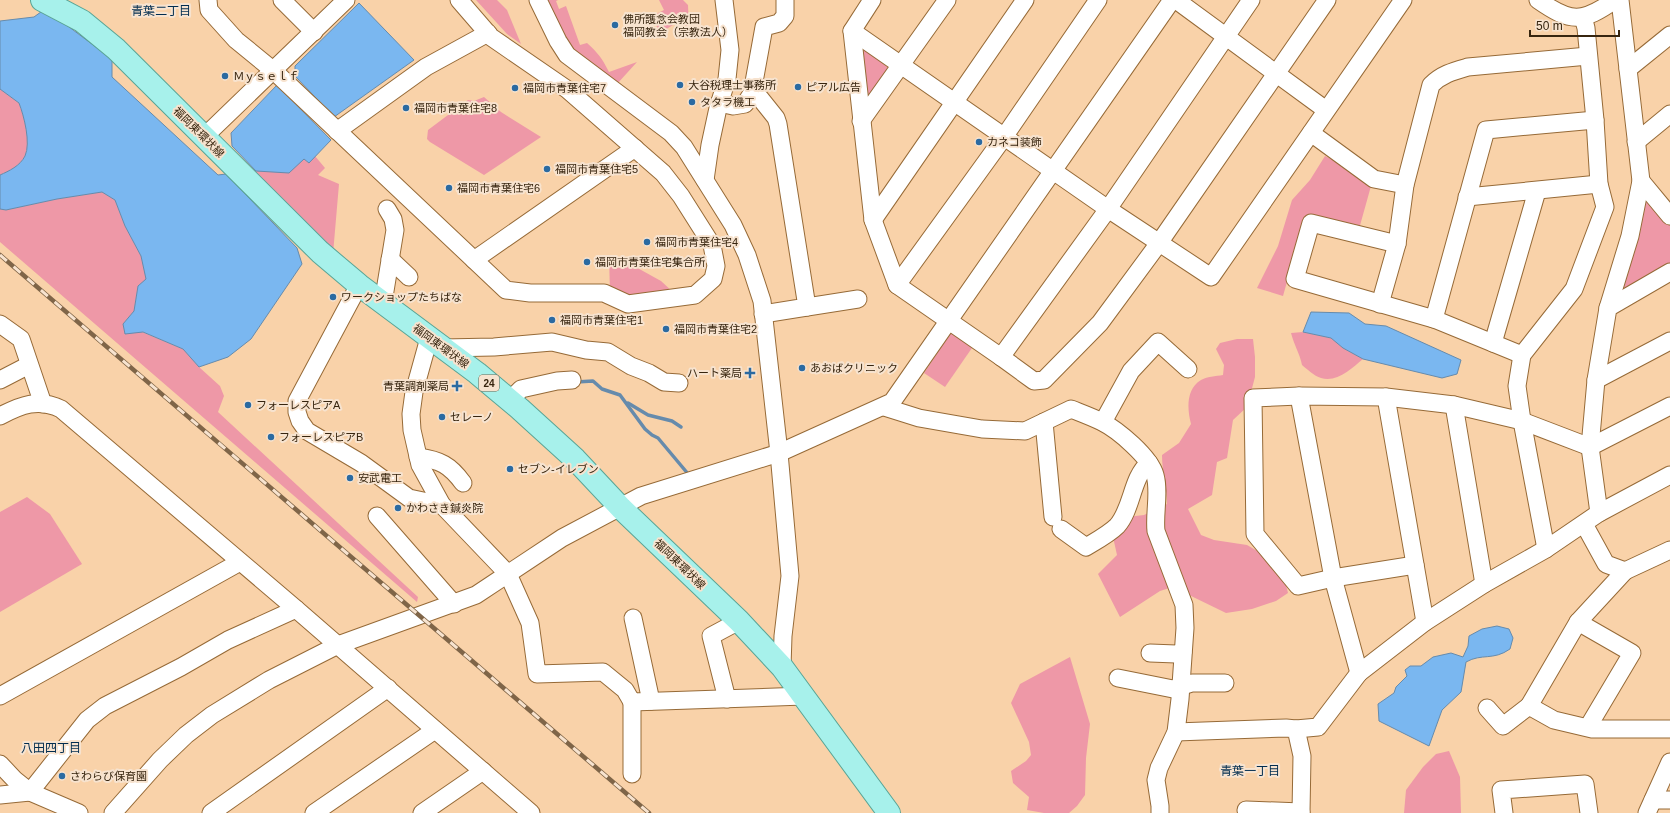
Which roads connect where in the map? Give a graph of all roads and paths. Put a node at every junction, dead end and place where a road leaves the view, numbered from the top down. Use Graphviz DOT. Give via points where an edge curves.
graph roads {
  1 [pos="42,0"];
  2 [pos="208,0"];
  3 [pos="346,0"];
  4 [pos="459,0"];
  5 [pos="538,0"];
  6 [pos="724,0"];
  7 [pos="785,0"];
  8 [pos="872,0"];
  9 [pos="947,0"];
  10 [pos="1025,0"];
  11 [pos="1098,0"];
  12 [pos="1172,0"];
  13 [pos="1176,0"];
  14 [pos="1251,0"];
  15 [pos="1326,0"];
  16 [pos="1404,0"];
  17 [pos="1538,0"];
  18 [pos="1615,0"];
  19 [pos="1620,0"];
  20 [pos="286,1"];
  21 [pos="1583,17"];
  22 [pos="852,31"];
  23 [pos="314,32"];
  24 [pos="488,33"];
  25 [pos="1670,35"];
  26 [pos="1226,37"];
  27 [pos="1588,56"];
  28 [pos="902,65"];
  29 [pos="1628,69"];
  30 [pos="274,71"];
  31 [pos="1276,73"];
  32 [pos="750,97"];
  33 [pos="954,102"];
  34 [pos="720,103"];
  35 [pos="1326,110"];
  36 [pos="1670,114"];
  37 [pos="1596,120"];
  38 [pos="861,121"];
  39 [pos="337,131"];
  40 [pos="1311,133"];
  41 [pos="204,137"];
  42 [pos="1004,137"];
  43 [pos="1636,142"];
  44 [pos="635,148"];
  45 [pos="1053,171"];
  46 [pos="705,180"];
  47 [pos="1641,181"];
  48 [pos="1599,184"];
  49 [pos="1405,185"];
  50 [pos="1537,191"];
  51 [pos="1467,197"];
  52 [pos="1667,207"];
  53 [pos="387,209"];
  54 [pos="1108,209"];
  55 [pos="873,220"];
  56 [pos="1159,243"];
  57 [pos="1397,244"];
  58 [pos="390,259"];
  59 [pos="474,260"];
  60 [pos="1670,272"];
  61 [pos="409,276"];
  62 [pos="359,285"];
  63 [pos="897,285"];
  64 [pos="858,299"];
  65 [pos="383,303"];
  66 [pos="1380,304"];
  67 [pos="807,307"];
  68 [pos="1608,308"];
  69 [pos="763,314"];
  70 [pos="1434,319"];
  71 [pos="948,322"];
  72 [pos="0,324"];
  73 [pos="1670,341"];
  74 [pos="436,343"];
  75 [pos="1493,343"];
  76 [pos="1522,355"];
  77 [pos="1001,357"];
  78 [pos="29,365"];
  79 [pos="1188,369"];
  80 [pos="0,380"];
  81 [pos="572,380"];
  82 [pos="1596,380"];
  83 [pos="679,383"];
  84 [pos="1299,396"];
  85 [pos="1386,397"];
  86 [pos="510,400"];
  87 [pos="43,404"];
  88 [pos="1454,405"];
  89 [pos="1670,406"];
  90 [pos="884,407"];
  91 [pos="0,416"];
  92 [pos="1522,421"];
  93 [pos="1044,422"];
  94 [pos="1103,422"];
  95 [pos="1590,447"];
  96 [pos="779,453"];
  97 [pos="418,457"];
  98 [pos="1149,463"];
  99 [pos="1670,475"];
  100 [pos="463,483"];
  101 [pos="442,505"];
  102 [pos="621,508"];
  103 [pos="1599,513"];
  104 [pos="377,516"];
  105 [pos="1584,524"];
  106 [pos="1546,549"];
  107 [pos="1670,550"];
  108 [pos="240,562"];
  109 [pos="1415,565"];
  110 [pos="1625,571"];
  111 [pos="508,574"];
  112 [pos="1333,578"];
  113 [pos="1484,584"];
  114 [pos="454,604"];
  115 [pos="296,609"];
  116 [pos="633,618"];
  117 [pos="739,620"];
  118 [pos="1425,622"];
  119 [pos="1578,622"];
  120 [pos="338,645"];
  121 [pos="1183,652"];
  122 [pos="1150,653"];
  123 [pos="782,667"];
  124 [pos="1359,673"];
  125 [pos="1118,678"];
  126 [pos="1225,683"];
  127 [pos="388,688"];
  128 [pos="1181,688"];
  129 [pos="0,696"];
  130 [pos="804,696"];
  131 [pos="727,699"];
  132 [pos="632,702"];
  133 [pos="651,702"];
  134 [pos="1530,706"];
  135 [pos="1487,708"];
  136 [pos="1588,727"];
  137 [pos="1296,729"];
  138 [pos="1670,729"];
  139 [pos="435,730"];
  140 [pos="1176,732"];
  141 [pos="1670,762"];
  142 [pos="0,764"];
  143 [pos="483,771"];
  144 [pos="632,774"];
  145 [pos="30,792"];
  146 [pos="0,795"];
  147 [pos="1670,800"];
  148 [pos="1650,807"];
  149 [pos="53,808"];
  150 [pos="1246,810"];
  151 [pos="529,812"];
  152 [pos="79,813"];
  153 [pos="113,813"];
  154 [pos="211,813"];
  155 [pos="314,813"];
  156 [pos="422,813"];
  157 [pos="889,813"];
  158 [pos="1160,813"];
  159 [pos="1301,813"];
  160 [pos="1504,813"];
  161 [pos="1589,813"];
  1 -- 41 [label="main road, 福岡東環状線 / 24" via="82,21 116,49"];
  2 -- 30 [label="street" via="209,10 236,40"];
  3 -- 23 [label="street"];
  4 -- 24 [label="street"];
  5 -- 46 [label="street" via="567,55 671,133 684,147"];
  6 -- 34 [label="street" via="730,50 727,79"];
  7 -- 32 [label="street" via="785,16 779,23 764,27"];
  8 -- 22 [label="street"];
  9 -- 28 [label="street"];
  10 -- 33 [label="street"];
  11 -- 42 [label="street"];
  12 -- 45 [label="street"];
  13 -- 26 [label="street"];
  14 -- 26 [label="street"];
  15 -- 31 [label="street"];
  16 -- 35 [label="street"];
  17 -- 21 [label="street" via="1571,18"];
  18 -- 21 [label="street" via="1598,12"];
  19 -- 29 [label="street"];
  20 -- 23 [label="street"];
  21 -- 27 [label="street"];
  22 -- 28 [label="street"];
  22 -- 38 [label="street"];
  23 -- 30 [label="street"];
  24 -- 39 [label="street" via="426,67"];
  24 -- 44 [label="street" via="568,90"];
  25 -- 29 [label="street"];
  26 -- 31 [label="street"];
  26 -- 54 [label="street"];
  27 -- 37 [label="street"];
  27 -- 49 [label="street" via="1468,67 1451,71 1438,78 1431,85"];
  28 -- 33 [label="street"];
  28 -- 38 [label="street"];
  29 -- 43 [label="street"];
  30 -- 39 [label="street"];
  30 -- 41 [label="street"];
  31 -- 35 [label="street"];
  31 -- 56 [label="street"];
  32 -- 34 [label="street" via="745,104 733,106"];
  32 -- 67 [label="street" via="760,98 778,124"];
  33 -- 42 [label="street"];
  33 -- 55 [label="street"];
  34 -- 46 [label="street"];
  35 -- 40 [label="street"];
  36 -- 43 [label="street"];
  37 -- 48 [label="street"];
  37 -- 51 [label="street" via="1486,130"];
  38 -- 55 [label="street"];
  39 -- 59 [label="street"];
  40 -- 49 [label="street" via="1374,179"];
  40 -- 56 [label="street" via="1211,277"];
  41 -- 62 [label="main road, 福岡東環状線 / 24" via="320,252"];
  42 -- 45 [label="street"];
  42 -- 63 [label="street"];
  43 -- 47 [label="street"];
  44 -- 59 [label="street"];
  44 -- 59 [label="street" via="663,173 712,245 716,266 713,279 695,295 628,304 604,293 506,290"];
  45 -- 54 [label="street"];
  45 -- 71 [label="street"];
  46 -- 69 [label="street" via="733,225 747,255 762,301"];
  47 -- 52 [label="street"];
  47 -- 68 [label="street" via="1630,236"];
  48 -- 50 [label="street"];
  48 -- 76 [label="street" via="1605,207 1574,289"];
  49 -- 57 [label="street"];
  50 -- 51 [label="street"];
  50 -- 75 [label="street"];
  51 -- 70 [label="street"];
  53 -- 58 [label="street" via="393,219 395,230"];
  54 -- 56 [label="street"];
  54 -- 77 [label="street"];
  55 -- 63 [label="street"];
  56 -- 77 [label="street" via="1100,323 1044,380 1034,381"];
  57 -- 66 [label="street"];
  57 -- 66 [label="street" via="1310,223 1295,279"];
  58 -- 61 [label="street"];
  58 -- 65 [label="street"];
  60 -- 68 [label="street"];
  62 -- 65 [label="main road, 福岡東環状線 / 24"];
  62 -- 101 [label="street" via="297,401 300,421 307,430 361,463 409,498"];
  63 -- 71 [label="street"];
  64 -- 67 [label="street"];
  65 -- 74 [label="main road, 福岡東環状線 / 24"];
  66 -- 70 [label="street"];
  67 -- 69 [label="street"];
  68 -- 82 [label="street"];
  69 -- 96 [label="street"];
  70 -- 75 [label="street"];
  71 -- 77 [label="street"];
  71 -- 90 [label="street" via="892,402"];
  72 -- 78 [label="street" via="21,339"];
  73 -- 82 [label="street"];
  74 -- 83 [label="street" via="494,347 552,342 608,352 664,382"];
  74 -- 86 [label="main road, 福岡東環状線 / 24"];
  74 -- 97 [label="street" via="414,392 411,414"];
  75 -- 76 [label="street"];
  76 -- 92 [label="street" via="1517,386"];
  78 -- 80 [label="street"];
  78 -- 87 [label="street"];
  79 -- 94 [label="street" via="1158,342 1131,371"];
  81 -- 86 [label="street" via="521,389"];
  82 -- 95 [label="street"];
  84 -- 85 [label="street"];
  84 -- 112 [label="street"];
  84 -- 112 [label="street" via="1253,398 1255,534 1298,586"];
  85 -- 88 [label="street"];
  85 -- 109 [label="street"];
  86 -- 102 [label="main road, 福岡東環状線 / 24" via="575,459"];
  87 -- 91 [label="street" via="22,405"];
  87 -- 108 [label="street" via="61,409"];
  88 -- 92 [label="street"];
  88 -- 113 [label="street"];
  89 -- 95 [label="street"];
  90 -- 93 [label="street" via="919,418 982,429 1025,431"];
  90 -- 96 [label="street"];
  92 -- 95 [label="street"];
  92 -- 106 [label="street"];
  93 -- 94 [label="street" via="1070,409"];
  93 -- 98 [label="street" via="1057,523 1086,547 1117,526 1126,511 1142,469"];
  94 -- 98 [label="street" via="1127,440"];
  95 -- 103 [label="street"];
  96 -- 102 [label="street" via="641,496"];
  96 -- 123 [label="street" via="790,576"];
  97 -- 100 [label="street" via="434,459 448,466"];
  97 -- 101 [label="street"];
  98 -- 121 [label="street" via="1155,476 1156,531 1184,605"];
  99 -- 103 [label="street"];
  101 -- 111 [label="street"];
  102 -- 111 [label="street" via="562,538"];
  102 -- 117 [label="main road, 福岡東環状線 / 24"];
  103 -- 105 [label="street"];
  104 -- 114 [label="street"];
  105 -- 106 [label="street"];
  105 -- 110 [label="street" via="1606,564"];
  106 -- 113 [label="street"];
  107 -- 110 [label="street"];
  108 -- 115 [label="street"];
  108 -- 129 [label="street"];
  109 -- 112 [label="street"];
  109 -- 118 [label="street"];
  110 -- 119 [label="street"];
  111 -- 114 [label="street" via="476,595"];
  111 -- 132 [label="street" via="530,623 537,674 603,672 625,690"];
  112 -- 124 [label="street"];
  113 -- 118 [label="street"];
  114 -- 120 [label="street"];
  115 -- 120 [label="street"];
  115 -- 145 [label="street" via="228,640 105,706 87,720"];
  116 -- 133 [label="street"];
  117 -- 123 [label="main road, 福岡東環状線 / 24"];
  117 -- 131 [label="street" via="711,636"];
  118 -- 124 [label="street"];
  119 -- 134 [label="street"];
  119 -- 136 [label="street" via="1632,653"];
  120 -- 127 [label="street"];
  120 -- 153 [label="street" via="269,680 212,715 160,760"];
  121 -- 122 [label="street"];
  121 -- 128 [label="street"];
  123 -- 130 [label="main road, 福岡東環状線 / 24"];
  124 -- 137 [label="street" via="1318,727"];
  125 -- 128 [label="street" via="1173,689"];
  126 -- 128 [label="street" via="1192,683"];
  127 -- 139 [label="street"];
  127 -- 154 [label="street"];
  128 -- 140 [label="street"];
  130 -- 131 [label="street"];
  130 -- 157 [label="main road, 福岡東環状線 / 24"];
  131 -- 133 [label="street"];
  132 -- 133 [label="street"];
  132 -- 144 [label="street"];
  134 -- 135 [label="street" via="1503,726"];
  134 -- 136 [label="street" via="1554,720"];
  136 -- 138 [label="street"];
  137 -- 140 [label="street"];
  137 -- 159 [label="street" via="1302,756"];
  139 -- 143 [label="street"];
  139 -- 155 [label="street"];
  140 -- 158 [label="street" via="1156,780"];
  141 -- 148 [label="street"];
  142 -- 145 [label="street"];
  143 -- 151 [label="street"];
  143 -- 156 [label="street"];
  145 -- 146 [label="street"];
  145 -- 149 [label="street"];
  147 -- 148 [label="street"];
  149 -- 152 [label="street"];
  150 -- 159 [label="street"];
  160 -- 161 [label="street" via="1501,790 1585,784"];
}
